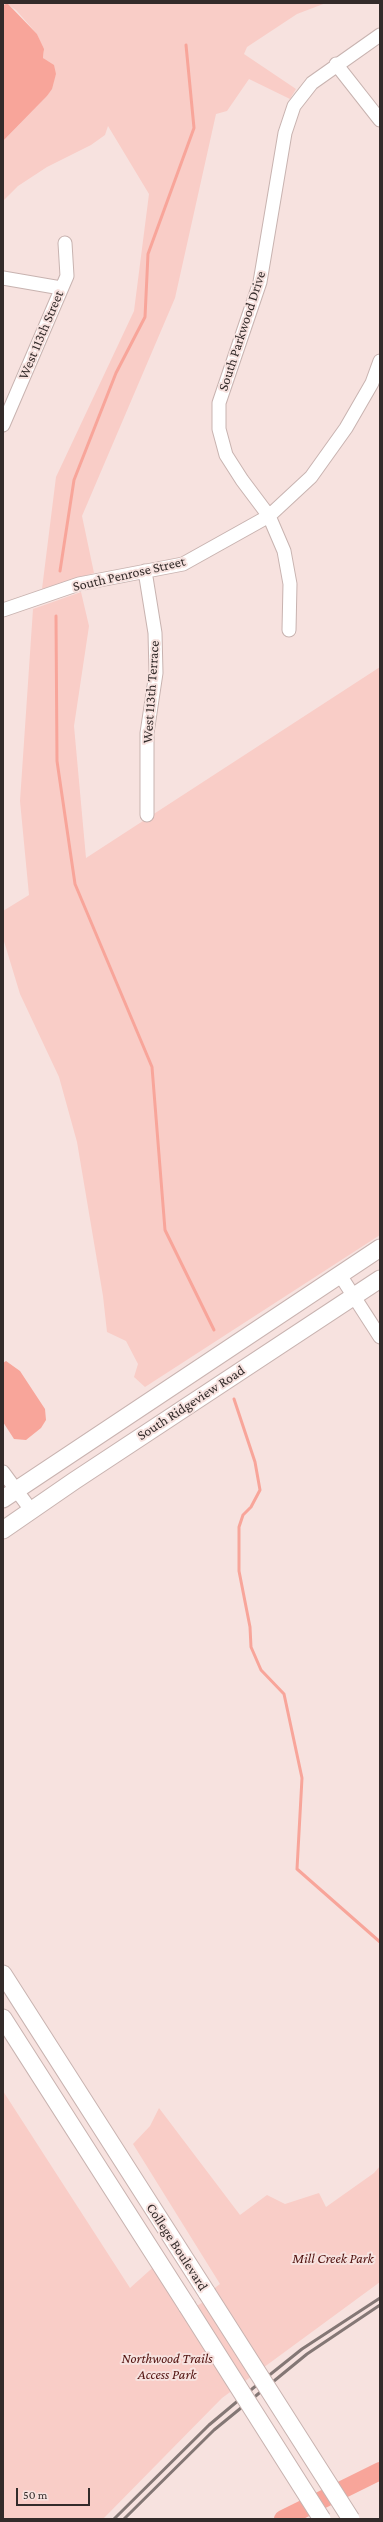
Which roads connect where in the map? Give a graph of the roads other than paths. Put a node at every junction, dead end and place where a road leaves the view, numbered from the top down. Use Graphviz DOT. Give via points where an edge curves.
graph roads {
  1 [pos="380,35"];
  2 [pos="336,64"];
  3 [pos="380,120"];
  4 [pos="65,243"];
  5 [pos="3,278"];
  6 [pos="61,288"];
  7 [pos="380,361"];
  8 [pos="3,424"];
  9 [pos="269,516"];
  10 [pos="146,571"];
  11 [pos="3,610"];
  12 [pos="289,630"];
  13 [pos="147,815"];
  14 [pos="380,1248"];
  15 [pos="340,1275"];
  16 [pos="380,1279"];
  17 [pos="354,1296"];
  18 [pos="380,1337"];
  19 [pos="3,1472"];
  20 [pos="9,1494"];
  21 [pos="31,1510"];
  22 [pos="3,1530"];
  23 [pos="3,1974"];
  24 [pos="3,2018"];
  25 [pos="322,2519"];
  26 [pos="351,2519"];
  1 -- 2 [label="street, South Parkwood Drive"];
  2 -- 3 [label="street"];
  2 -- 9 [label="street, South Parkwood Drive" via="312,83 294,106 285,133 260,282 219,403 219,429 226,455"];
  4 -- 6 [label="street, West 113th Street" via="67,276"];
  5 -- 6 [label="street"];
  6 -- 8 [label="street, West 113th Street"];
  7 -- 9 [label="street, South Penrose Street" via="372,383 346,428 310,477"];
  9 -- 10 [label="street, South Penrose Street" via="183,564"];
  9 -- 12 [label="street, South Parkwood Drive" via="286,558 290,584"];
  10 -- 11 [label="street, South Penrose Street" via="79,584"];
  10 -- 13 [label="street, West 113th Terrace" via="156,633 156,673 147,733"];
  14 -- 15 [label="main road, South Ridgeview Road"];
  15 -- 17 [label="street"];
  15 -- 20 [label="main road, South Ridgeview Road"];
  16 -- 17 [label="main road, South Ridgeview Road"];
  17 -- 18 [label="street"];
  17 -- 21 [label="main road, South Ridgeview Road"];
  19 -- 20 [label="street"];
  20 -- 21 [label="street"];
  21 -- 22 [label="main road, South Ridgeview Road"];
  23 -- 26 [label="main road, College Boulevard, bridge"];
  24 -- 25 [label="main road, College Boulevard, bridge"];
}
